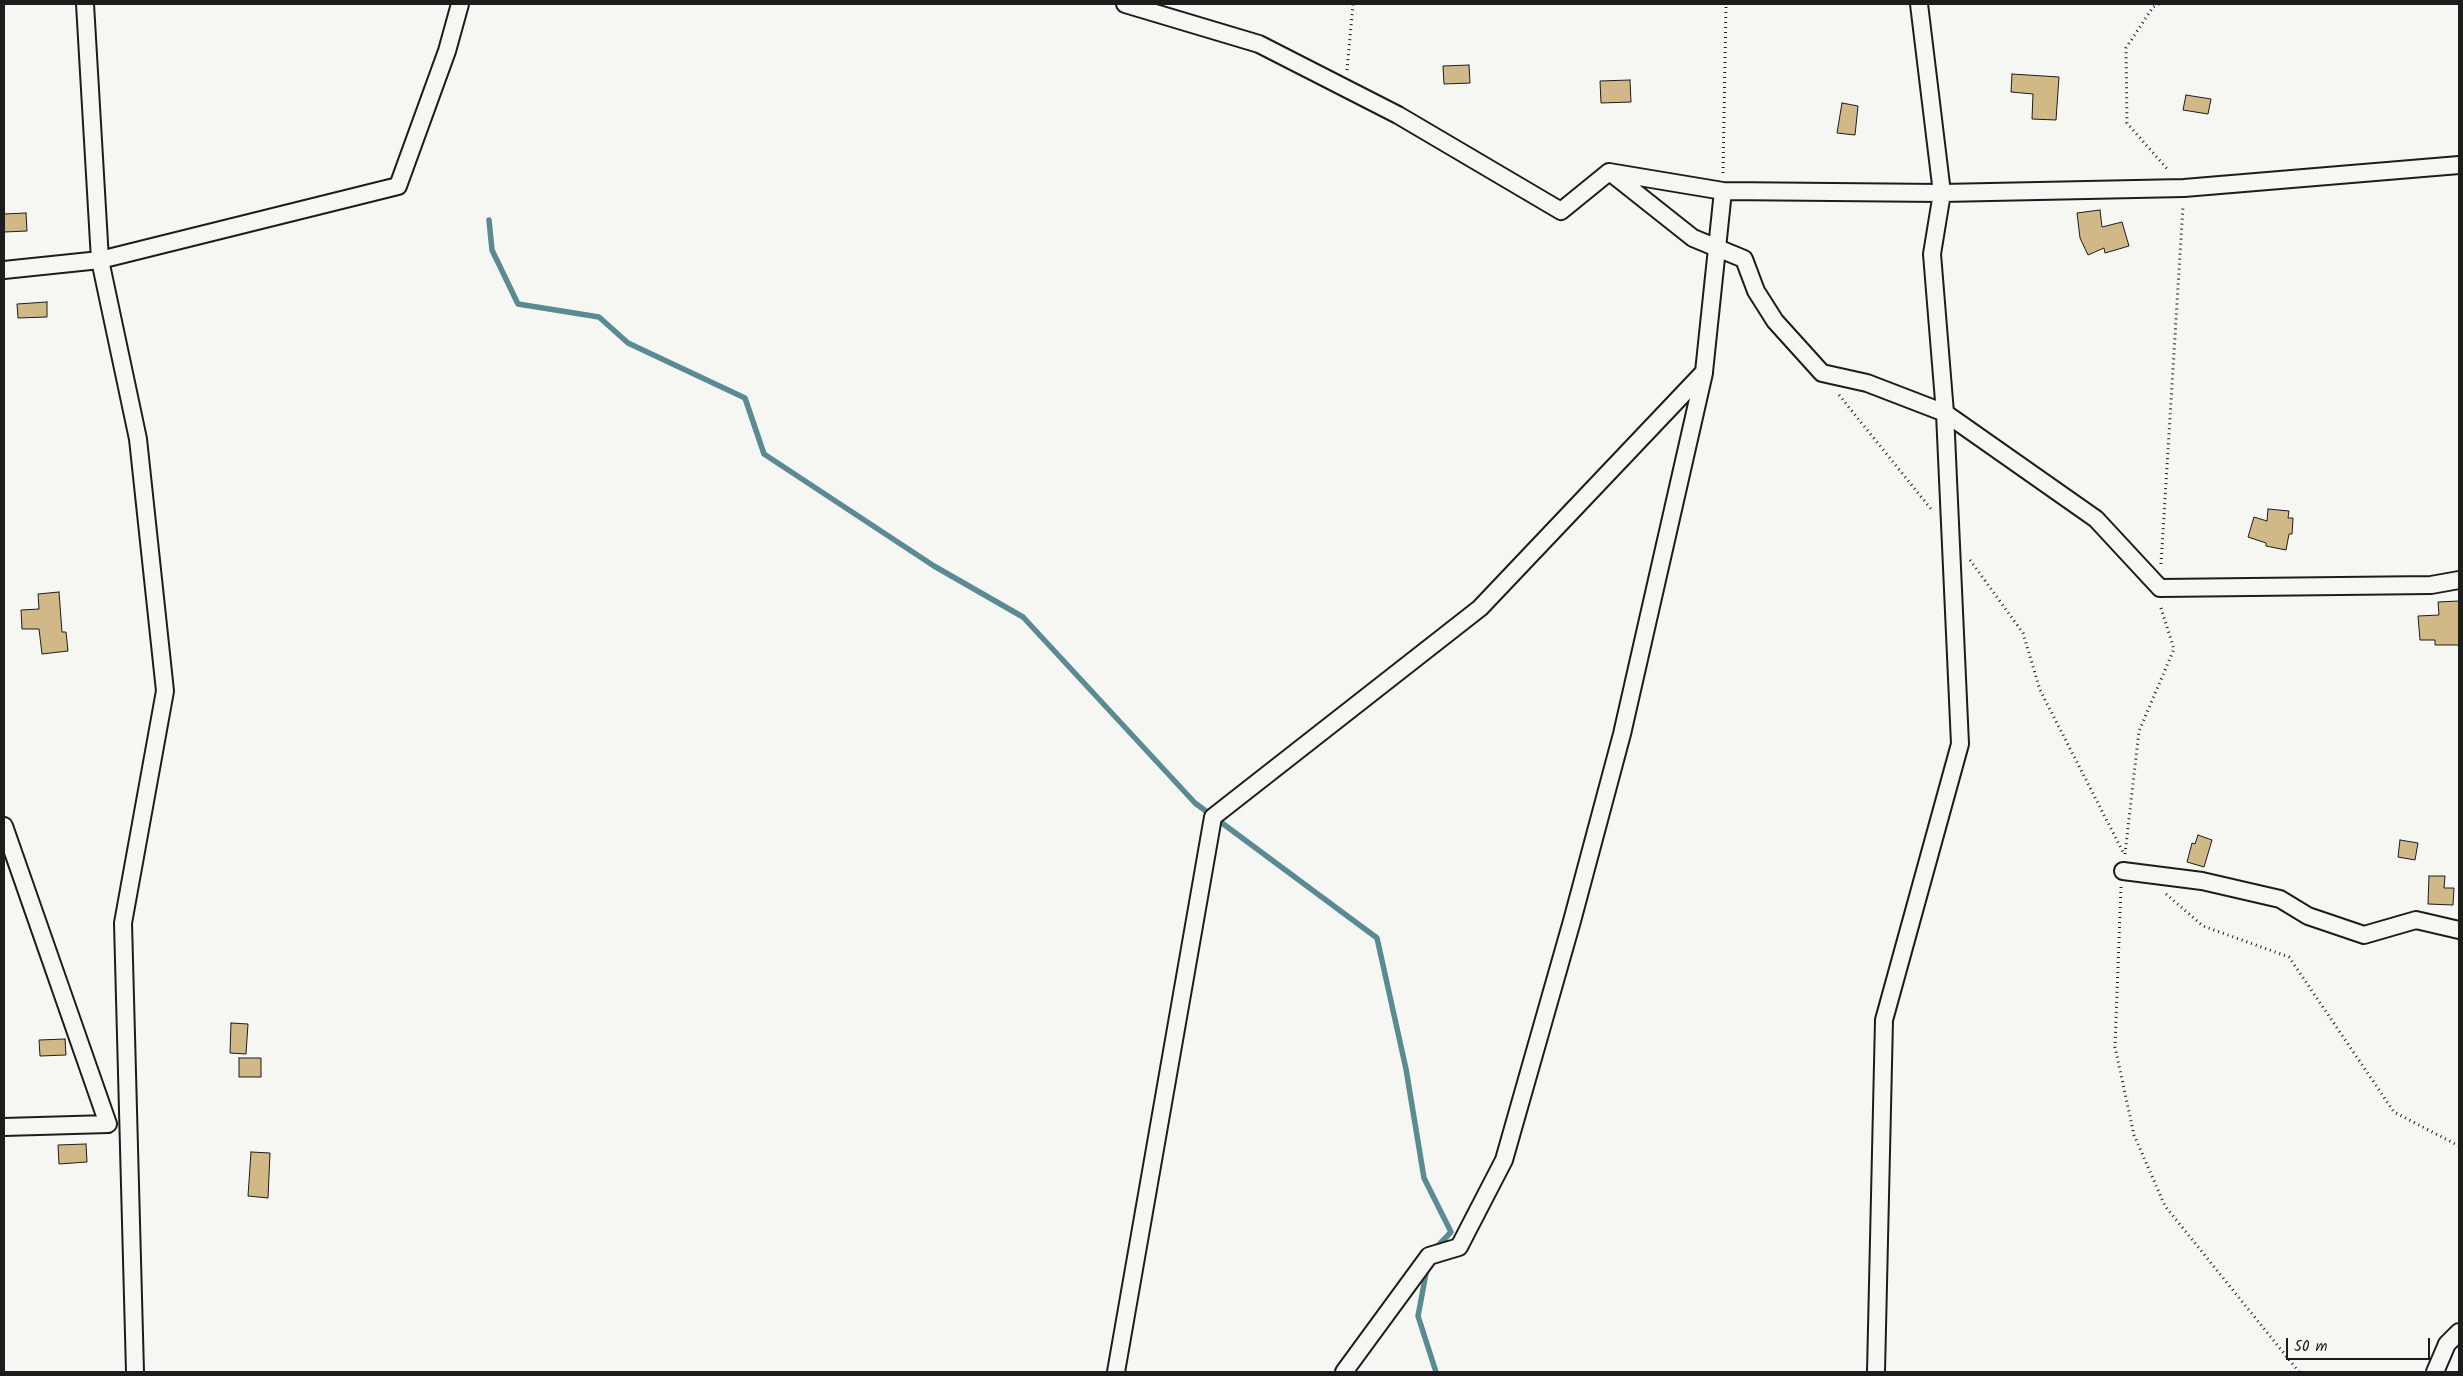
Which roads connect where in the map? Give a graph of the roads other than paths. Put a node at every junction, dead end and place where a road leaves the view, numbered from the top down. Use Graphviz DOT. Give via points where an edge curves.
graph roads {
  1 [pos="85,4"];
  2 [pos="460,4"];
  3 [pos="1125,4"];
  4 [pos="1919,4"];
  5 [pos="2459,165"];
  6 [pos="1609,172"];
  7 [pos="1723,191"];
  8 [pos="1942,194"];
  9 [pos="1718,248"];
  10 [pos="100,260"];
  11 [pos="4,270"];
  12 [pos="1704,372"];
  13 [pos="1946,413"];
  14 [pos="2459,580"];
  15 [pos="4,826"];
  16 [pos="2123,871"];
  17 [pos="2459,930"];
  18 [pos="4,1127"];
  19 [pos="2459,1332"];
  20 [pos="135,1372"];
  21 [pos="1116,1372"];
  22 [pos="1344,1372"];
  23 [pos="1876,1372"];
  24 [pos="2435,1372"];
  1 -- 10 [label="street"];
  2 -- 10 [label="street" via="447,51 398,186"];
  3 -- 6 [label="street" via="1260,44 1398,115 1561,211"];
  4 -- 8 [label="street"];
  5 -- 8 [label="street" via="2184,188"];
  6 -- 7 [label="street"];
  6 -- 9 [label="street" via="1693,238"];
  7 -- 8 [label="street"];
  7 -- 9 [label="street"];
  8 -- 13 [label="street" via="1932,254"];
  9 -- 12 [label="street"];
  9 -- 13 [label="street" via="1744,259 1756,291 1776,321 1822,373 1867,383"];
  10 -- 11 [label="street"];
  10 -- 20 [label="street" via="138,439 165,691 123,923"];
  12 -- 21 [label="street" via="1480,608 1213,817"];
  12 -- 22 [label="street" via="1622,734 1504,1160 1459,1247 1429,1256"];
  13 -- 14 [label="street" via="2096,519 2160,588 2431,585"];
  13 -- 23 [label="street" via="1960,744 1884,1020"];
  15 -- 18 [label="street" via="108,1124"];
  16 -- 17 [label="street" via="2202,882 2280,899 2308,916 2364,935 2416,920"];
  19 -- 24 [label="street" via="2447,1344"];
}
